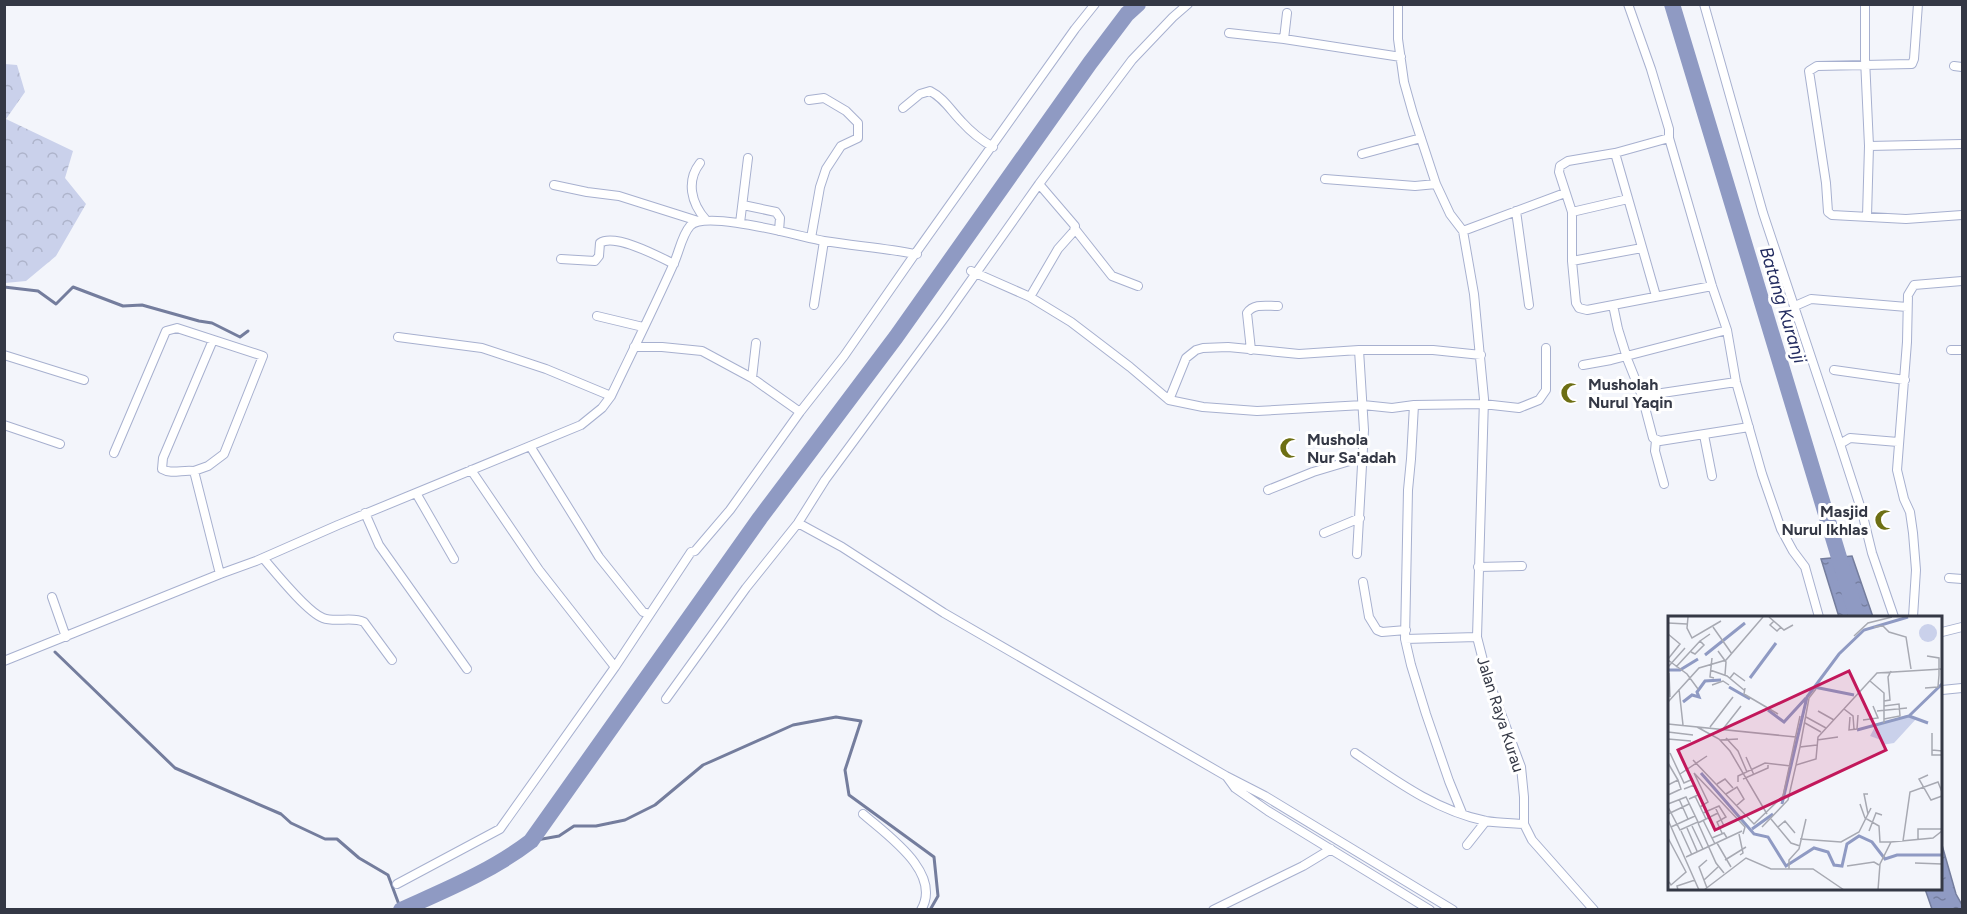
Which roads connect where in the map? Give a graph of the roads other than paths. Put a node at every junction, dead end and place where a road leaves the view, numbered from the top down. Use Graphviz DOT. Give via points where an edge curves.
graph roads {
  1 [pos="1095,4"];
  2 [pos="1188,4"];
  3 [pos="1398,4"];
  4 [pos="1628,4"];
  5 [pos="1704,4"];
  6 [pos="1865,4"];
  7 [pos="1918,4"];
  8 [pos="1287,13"];
  9 [pos="1229,33"];
  10 [pos="1284,39"];
  11 [pos="1401,57"];
  12 [pos="1866,66"];
  13 [pos="809,100"];
  14 [pos="903,108"];
  15 [pos="1421,138"];
  16 [pos="1669,138"];
  17 [pos="1962,144"];
  18 [pos="1869,146"];
  19 [pos="993,147"];
  20 [pos="1615,153"];
  21 [pos="1362,154"];
  22 [pos="748,158"];
  23 [pos="700,163"];
  24 [pos="1325,179"];
  25 [pos="1039,184"];
  26 [pos="1436,184"];
  27 [pos="554,185"];
  28 [pos="1565,193"];
  29 [pos="1628,199"];
  30 [pos="743,205"];
  31 [pos="1516,211"];
  32 [pos="1572,212"];
  33 [pos="1962,215"];
  34 [pos="1867,216"];
  35 [pos="702,220"];
  36 [pos="740,223"];
  37 [pos="1075,228"];
  38 [pos="779,231"];
  39 [pos="1463,231"];
  40 [pos="811,238"];
  41 [pos="824,241"];
  42 [pos="1642,248"];
  43 [pos="917,254"];
  44 [pos="561,259"];
  45 [pos="1572,261"];
  46 [pos="674,264"];
  47 [pos="974,272"];
  48 [pos="1962,282"];
  49 [pos="1137,286"];
  50 [pos="1712,286"];
  51 [pos="1656,296"];
  52 [pos="1030,297"];
  53 [pos="814,305"];
  54 [pos="1529,305"];
  55 [pos="1613,305"];
  56 [pos="1278,306"];
  57 [pos="1795,306"];
  58 [pos="1907,307"];
  59 [pos="597,316"];
  60 [pos="643,327"];
  61 [pos="1727,330"];
  62 [pos="398,337"];
  63 [pos="213,340"];
  64 [pos="756,343"];
  65 [pos="634,347"];
  66 [pos="1546,348"];
  67 [pos="1251,350"];
  68 [pos="1359,350"];
  69 [pos="1951,350"];
  70 [pos="1962,350"];
  71 [pos="4,355"];
  72 [pos="1481,355"];
  73 [pos="1626,355"];
  74 [pos="1583,365"];
  75 [pos="1834,370"];
  76 [pos="752,378"];
  77 [pos="84,380"];
  78 [pos="1905,380"];
  79 [pos="1736,382"];
  80 [pos="611,396"];
  81 [pos="1642,396"];
  82 [pos="1169,400"];
  83 [pos="1483,404"];
  84 [pos="1363,405"];
  85 [pos="1414,405"];
  86 [pos="800,412"];
  87 [pos="4,425"];
  88 [pos="1749,427"];
  89 [pos="1704,435"];
  90 [pos="1656,440"];
  91 [pos="1898,442"];
  92 [pos="60,444"];
  93 [pos="1840,444"];
  94 [pos="530,446"];
  95 [pos="114,453"];
  96 [pos="1363,457"];
  97 [pos="471,470"];
  98 [pos="194,471"];
  99 [pos="1712,476"];
  100 [pos="1664,484"];
  101 [pos="1268,490"];
  102 [pos="416,492"];
  103 [pos="365,513"];
  104 [pos="1360,518"];
  105 [pos="798,523"];
  106 [pos="1324,533"];
  107 [pos="1357,554"];
  108 [pos="263,558"];
  109 [pos="454,559"];
  110 [pos="1522,566"];
  111 [pos="1478,567"];
  112 [pos="220,574"];
  113 [pos="1949,578"];
  114 [pos="1962,579"];
  115 [pos="1363,582"];
  116 [pos="52,597"];
  117 [pos="650,614"];
  118 [pos="1819,616"];
  119 [pos="1894,616"];
  120 [pos="1913,616"];
  121 [pos="1962,627"];
  122 [pos="1943,632"];
  123 [pos="1406,634"];
  124 [pos="66,637"];
  125 [pos="1477,637"];
  126 [pos="392,660"];
  127 [pos="4,661"];
  128 [pos="615,667"];
  129 [pos="467,669"];
  130 [pos="1962,688"];
  131 [pos="1943,690"];
  132 [pos="666,699"];
  133 [pos="1355,753"];
  134 [pos="1226,776"];
  135 [pos="1462,813"];
  136 [pos="863,814"];
  137 [pos="1486,821"];
  138 [pos="1524,824"];
  139 [pos="1467,845"];
  140 [pos="1331,849"];
  141 [pos="397,884"];
  142 [pos="921,909"];
  143 [pos="1214,909"];
  144 [pos="1430,909"];
  145 [pos="1453,909"];
  146 [pos="1594,909"];
  1 -- 19 [label="street"];
  2 -- 25 [label="street" via="1132,60"];
  3 -- 11 [label="street"];
  4 -- 16 [label="street"];
  5 -- 57 [label="street" via="1763,213"];
  6 -- 12 [label="street"];
  7 -- 12 [label="street" via="1912,64"];
  8 -- 10 [label="street"];
  9 -- 10 [label="street"];
  10 -- 11 [label="street"];
  11 -- 15 [label="street" via="1404,82"];
  12 -- 18 [label="street"];
  12 -- 34 [label="street" via="1817,66 1809,75 1828,212"];
  13 -- 40 [label="street" via="824,98 858,123 858,138 841,146 826,169"];
  14 -- 19 [label="street" via="930,91"];
  15 -- 21 [label="street"];
  15 -- 26 [label="street"];
  16 -- 20 [label="street"];
  16 -- 50 [label="street"];
  17 -- 18 [label="street"];
  18 -- 34 [label="street"];
  19 -- 43 [label="street"];
  20 -- 28 [label="street" via="1562,164 1559,172"];
  20 -- 29 [label="street"];
  22 -- 30 [label="street"];
  23 -- 35 [label="street" via="693,172 691,190"];
  24 -- 26 [label="street"];
  25 -- 37 [label="street"];
  25 -- 47 [label="street"];
  26 -- 39 [label="street"];
  27 -- 35 [label="street" via="619,196"];
  28 -- 31 [label="street"];
  28 -- 32 [label="street"];
  29 -- 32 [label="street"];
  29 -- 42 [label="street"];
  30 -- 36 [label="street"];
  30 -- 38 [label="street" via="776,212 780,218"];
  31 -- 39 [label="street"];
  31 -- 54 [label="street"];
  32 -- 45 [label="street"];
  33 -- 34 [label="street" via="1906,219"];
  35 -- 36 [label="street"];
  35 -- 46 [label="street" via="690,226"];
  36 -- 38 [label="street"];
  37 -- 49 [label="street" via="1112,276"];
  37 -- 52 [label="street"];
  38 -- 40 [label="street"];
  39 -- 72 [label="street, Jalan Raya Kurau"];
  40 -- 41 [label="street"];
  41 -- 43 [label="street"];
  41 -- 53 [label="street"];
  42 -- 45 [label="street"];
  42 -- 51 [label="street"];
  43 -- 86 [label="street"];
  44 -- 46 [label="street" via="595,261 600,243 605,240 632,246"];
  45 -- 55 [label="street" via="1579,308"];
  46 -- 60 [label="street"];
  47 -- 52 [label="street"];
  47 -- 105 [label="street"];
  48 -- 58 [label="street" via="1914,285"];
  50 -- 51 [label="street"];
  50 -- 61 [label="street"];
  51 -- 55 [label="street"];
  52 -- 82 [label="street" via="1071,322"];
  55 -- 73 [label="street"];
  56 -- 67 [label="street" via="1256,306 1247,313"];
  57 -- 58 [label="street" via="1811,299"];
  57 -- 93 [label="street"];
  58 -- 78 [label="street"];
  59 -- 60 [label="street"];
  60 -- 65 [label="street"];
  61 -- 73 [label="street"];
  61 -- 79 [label="street"];
  62 -- 80 [label="street" via="482,348"];
  63 -- 95 [label="street" via="177,328 166,331"];
  63 -- 98 [label="street" via="161,466 168,472"];
  63 -- 98 [label="street" via="263,356 224,454"];
  64 -- 76 [label="street"];
  65 -- 76 [label="street" via="702,351"];
  65 -- 80 [label="street"];
  66 -- 83 [label="street" via="1544,396 1519,408"];
  67 -- 68 [label="street" via="1299,354"];
  67 -- 82 [label="street" via="1196,350 1186,358"];
  68 -- 72 [label="street" via="1433,350"];
  68 -- 84 [label="street"];
  69 -- 70 [label="street"];
  71 -- 77 [label="street"];
  72 -- 83 [label="street, Jalan Raya Kurau"];
  73 -- 74 [label="street"];
  73 -- 81 [label="street"];
  75 -- 78 [label="street"];
  76 -- 86 [label="street"];
  78 -- 91 [label="street"];
  79 -- 81 [label="street"];
  79 -- 88 [label="street"];
  80 -- 94 [label="street" via="581,424"];
  81 -- 90 [label="street"];
  82 -- 84 [label="street" via="1257,411"];
  83 -- 85 [label="street"];
  83 -- 111 [label="street, Jalan Raya Kurau"];
  84 -- 85 [label="street"];
  84 -- 96 [label="street"];
  85 -- 123 [label="street" via="1408,490"];
  86 -- 117 [label="street" via="729,510 691,552"];
  87 -- 92 [label="street"];
  88 -- 89 [label="street"];
  88 -- 118 [label="street" via="1781,529 1805,567"];
  89 -- 90 [label="street"];
  89 -- 99 [label="street"];
  90 -- 100 [label="street"];
  91 -- 93 [label="street" via="1850,438"];
  91 -- 120 [label="street" via="1897,477 1913,532"];
  93 -- 119 [label="street"];
  94 -- 97 [label="street"];
  94 -- 117 [label="street" via="599,557 643,612"];
  96 -- 101 [label="street"];
  96 -- 104 [label="street"];
  97 -- 102 [label="street"];
  97 -- 128 [label="street" via="539,570"];
  98 -- 112 [label="street"];
  102 -- 103 [label="street"];
  102 -- 109 [label="street"];
  103 -- 108 [label="street"];
  103 -- 129 [label="street" via="379,546"];
  104 -- 106 [label="street"];
  104 -- 107 [label="street"];
  105 -- 132 [label="street"];
  105 -- 134 [label="street" via="944,613"];
  108 -- 112 [label="street"];
  108 -- 126 [label="street" via="316,615 364,622"];
  110 -- 111 [label="street"];
  111 -- 125 [label="street, Jalan Raya Kurau"];
  112 -- 124 [label="street"];
  113 -- 114 [label="street"];
  115 -- 123 [label="street" via="1369,617 1377,630"];
  116 -- 124 [label="street"];
  117 -- 128 [label="street"];
  121 -- 122 [label="street"];
  123 -- 125 [label="street"];
  123 -- 135 [label="street" via="1426,714"];
  124 -- 127 [label="street"];
  125 -- 138 [label="street, Jalan Raya Kurau" via="1491,688 1521,767"];
  128 -- 141 [label="street" via="500,829"];
  130 -- 131 [label="street"];
  133 -- 135 [label="street" via="1413,792"];
  134 -- 140 [label="street" via="1243,794"];
  134 -- 145 [label="street"];
  135 -- 137 [label="street"];
  136 -- 142 [label="street" via="897,844 922,874 927,890"];
  137 -- 138 [label="street"];
  137 -- 139 [label="street"];
  138 -- 146 [label="street" via="1532,840"];
  140 -- 143 [label="street"];
  140 -- 144 [label="street"];
}
